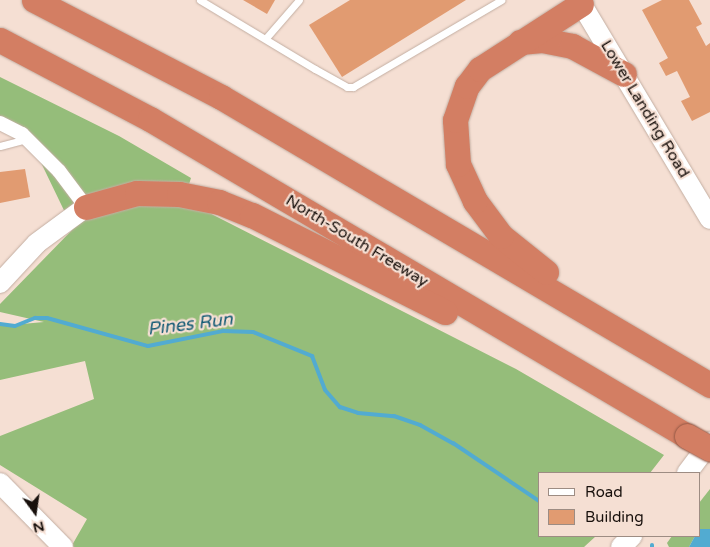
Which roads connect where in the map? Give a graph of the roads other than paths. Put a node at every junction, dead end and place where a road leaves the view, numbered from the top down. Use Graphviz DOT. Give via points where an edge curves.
graph roads {
  1 [pos="34,0"];
  2 [pos="200,0"];
  3 [pos="298,0"];
  4 [pos="502,0"];
  5 [pos="580,2"];
  6 [pos="266,38"];
  7 [pos="0,40"];
  8 [pos="520,42"];
  9 [pos="624,74"];
  10 [pos="0,122"];
  11 [pos="26,139"];
  12 [pos="0,146"];
  13 [pos="86,207"];
  14 [pos="710,219"];
  15 [pos="0,283"];
  16 [pos="586,312"];
  17 [pos="578,372"];
  18 [pos="710,386"];
  19 [pos="699,439"];
  20 [pos="710,449"];
  21 [pos="687,472"];
  22 [pos="0,483"];
  23 [pos="631,537"];
  24 [pos="64,547"];
  25 [pos="621,547"];
  1 -- 16 [label="highway" via="221,97"];
  2 -- 6 [label="lane"];
  3 -- 6 [label="lane"];
  4 -- 6 [label="lane" via="353,87 339,82"];
  5 -- 8 [label="highway"];
  5 -- 9 [label="main road, Lower Landing Road"];
  7 -- 17 [label="highway, North-South Freeway" via="150,119"];
  8 -- 9 [label="highway" via="550,41 572,46"];
  8 -- 16 [label="highway" via="488,62 467,86 455,120 458,164 471,195 495,230 528,260 556,279"];
  9 -- 14 [label="main road, Lower Landing Road"];
  10 -- 11 [label="street"];
  11 -- 12 [label="lane"];
  11 -- 13 [label="street" via="58,171"];
  13 -- 15 [label="main road" via="37,243"];
  13 -- 17 [label="highway" via="124,194 144,192 179,194 219,202 357,266 491,336"];
  16 -- 18 [label="highway"];
  17 -- 19 [label="highway, North-South Freeway"];
  19 -- 20 [label="highway, North-South Freeway, bridge"];
  19 -- 21 [label="main road"];
  22 -- 24 [label="main road"];
  23 -- 25 [label="main road"];
}
